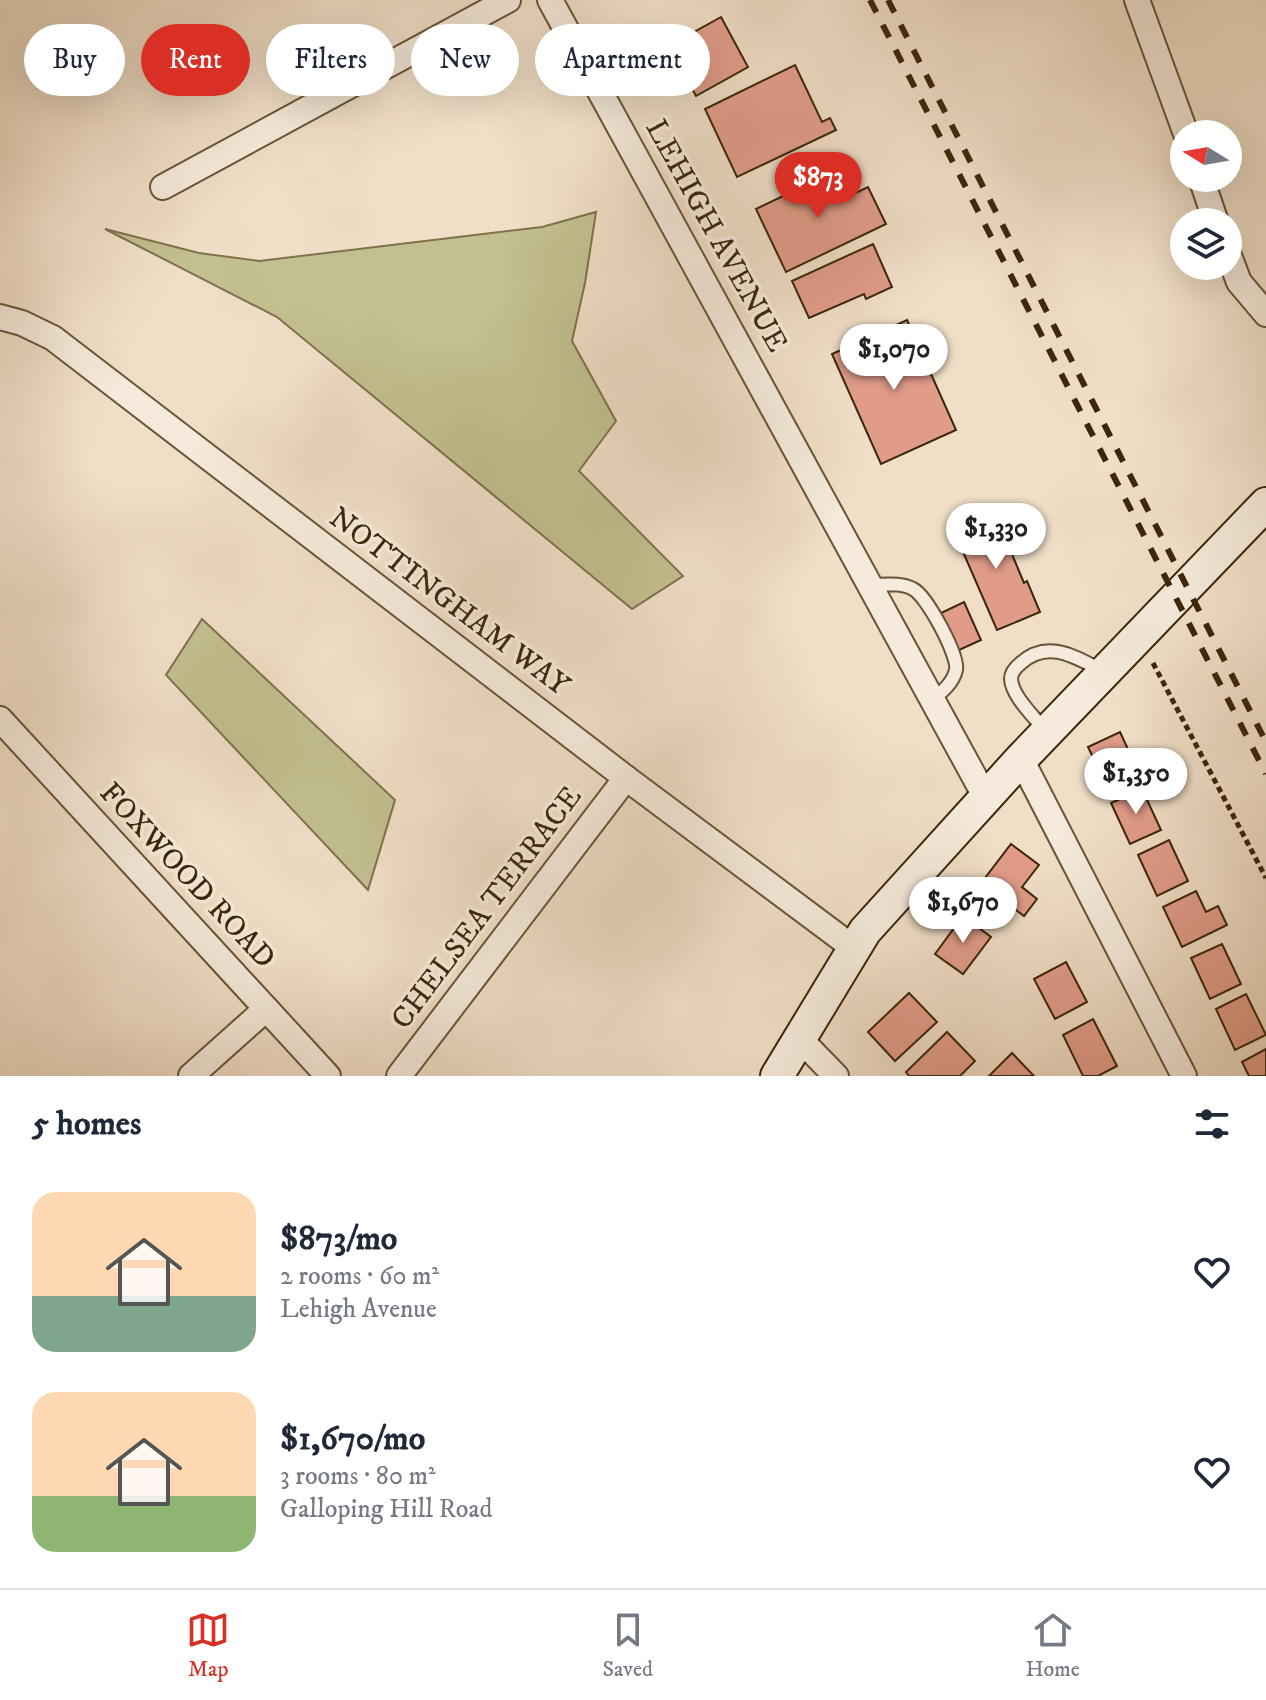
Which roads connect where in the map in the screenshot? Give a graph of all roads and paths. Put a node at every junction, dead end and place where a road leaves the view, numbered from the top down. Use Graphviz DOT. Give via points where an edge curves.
graph roads {
  1 [pos="508,0"];
  2 [pos="550,0"];
  3 [pos="1137,0"];
  4 [pos="1181,120"];
  5 [pos="163,187"];
  6 [pos="1238,280"];
  7 [pos="1266,314"];
  8 [pos="0,317"];
  9 [pos="1266,504"];
  10 [pos="870,585"];
  11 [pos="1138,638"];
  12 [pos="1106,672"];
  13 [pos="933,699"];
  14 [pos="0,719"];
  15 [pos="1047,732"];
  16 [pos="1021,759"];
  17 [pos="626,778"];
  18 [pos="986,798"];
  19 [pos="1266,878"];
  20 [pos="855,949"];
  21 [pos="266,1009"];
  22 [pos="800,1039"];
  23 [pos="191,1076"];
  24 [pos="328,1076"];
  25 [pos="399,1076"];
  26 [pos="777,1076"];
  27 [pos="836,1076"];
  28 [pos="1184,1076"];
  1 -- 5 [label="street"];
  2 -- 10 [label="street, LEHIGH AVENUE"];
  3 -- 4 [label="street"];
  6 -- 7 [label="street"];
  8 -- 17 [label="street, NOTTINGHAM WAY" via="53,338"];
  9 -- 11 [label="main road"];
  10 -- 13 [label="street, LEHIGH AVENUE"];
  10 -- 13 [label="lane" via="902,585 916,590 926,602 957,666"];
  11 -- 12 [label="main road"];
  11 -- 19 [label="path"];
  12 -- 15 [label="main road"];
  12 -- 15 [label="lane" via="1048,649 1014,669 1011,680 1019,697"];
  13 -- 18 [label="street, LEHIGH AVENUE"];
  14 -- 21 [label="street, FOXWOOD ROAD"];
  15 -- 16 [label="main road"];
  16 -- 18 [label="main road"];
  16 -- 28 [label="street"];
  17 -- 20 [label="street, NOTTINGHAM WAY"];
  17 -- 25 [label="street, CHELSEA TERRACE"];
  18 -- 20 [label="main road" via="865,931"];
  20 -- 22 [label="main road"];
  21 -- 23 [label="street"];
  21 -- 24 [label="street, FOXWOOD ROAD"];
  22 -- 26 [label="main road"];
  22 -- 27 [label="street"];
}
